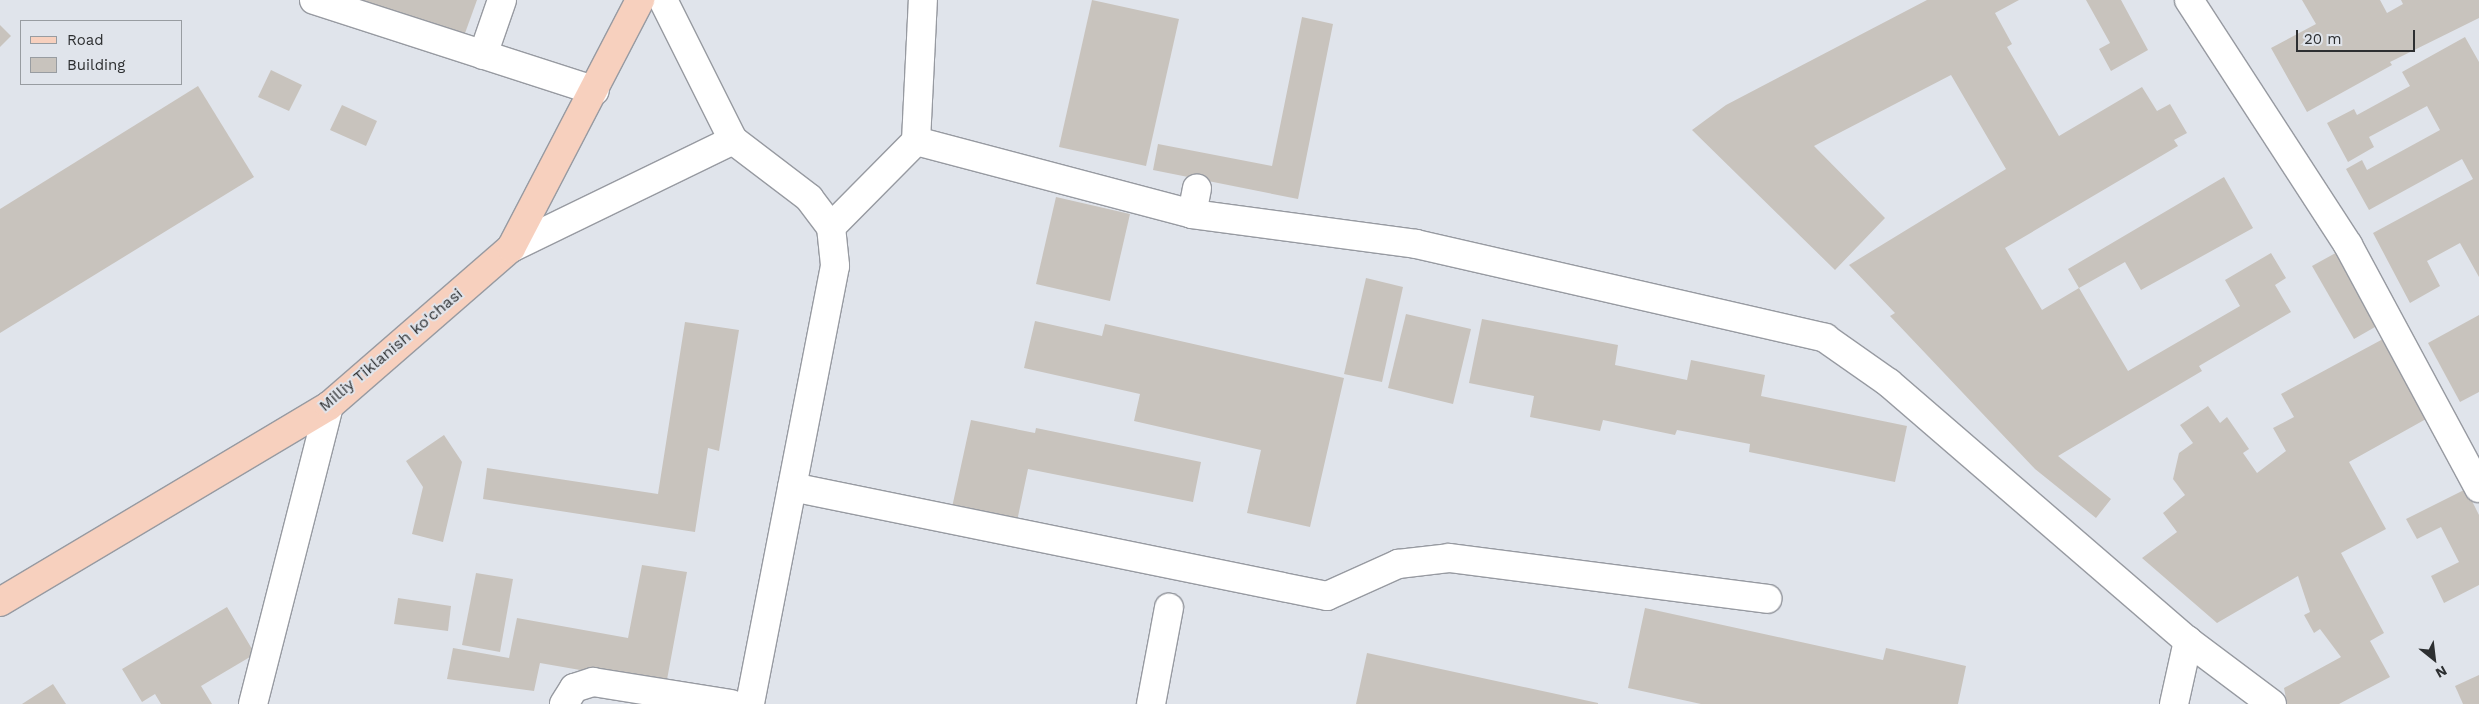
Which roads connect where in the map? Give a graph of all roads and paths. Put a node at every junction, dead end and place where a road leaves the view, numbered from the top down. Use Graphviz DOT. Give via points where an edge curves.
graph roads {
  1 [pos="314,0"];
  2 [pos="502,0"];
  3 [pos="640,0"];
  4 [pos="663,0"];
  5 [pos="923,0"];
  6 [pos="2189,0"];
  7 [pos="483,55"];
  8 [pos="595,91"];
  9 [pos="733,140"];
  10 [pos="916,141"];
  11 [pos="831,227"];
  12 [pos="511,248"];
  13 [pos="329,406"];
  14 [pos="792,487"];
  15 [pos="2479,488"];
  16 [pos="1767,599"];
  17 [pos="0,602"];
  18 [pos="1169,608"];
  19 [pos="2188,640"];
  20 [pos="253,704"];
  21 [pos="564,704"];
  22 [pos="731,704"];
  23 [pos="750,704"];
  24 [pos="1151,704"];
  25 [pos="2174,704"];
  26 [pos="2272,704"];
  1 -- 7 [label="street"];
  2 -- 7 [label="street"];
  3 -- 8 [label="main road, Milliy Tiklanish ko'chasi"];
  4 -- 9 [label="street"];
  5 -- 10 [label="street"];
  6 -- 15 [label="street" via="2348,245"];
  7 -- 8 [label="street"];
  8 -- 12 [label="main road, Milliy Tiklanish ko'chasi"];
  9 -- 11 [label="street" via="809,198"];
  9 -- 12 [label="street"];
  10 -- 11 [label="street"];
  10 -- 19 [label="street" via="1194,201 1416,244 1825,338 1889,383"];
  11 -- 14 [label="street" via="835,266"];
  12 -- 13 [label="main road, Milliy Tiklanish ko'chasi"];
  13 -- 17 [label="main road, Milliy Tiklanish ko'chasi"];
  13 -- 20 [label="street"];
  14 -- 16 [label="street" via="1327,596 1398,564 1449,558"];
  14 -- 23 [label="street"];
  18 -- 24 [label="street"];
  19 -- 25 [label="street"];
  19 -- 26 [label="street"];
  21 -- 22 [label="street" via="574,688 594,682"];
}
